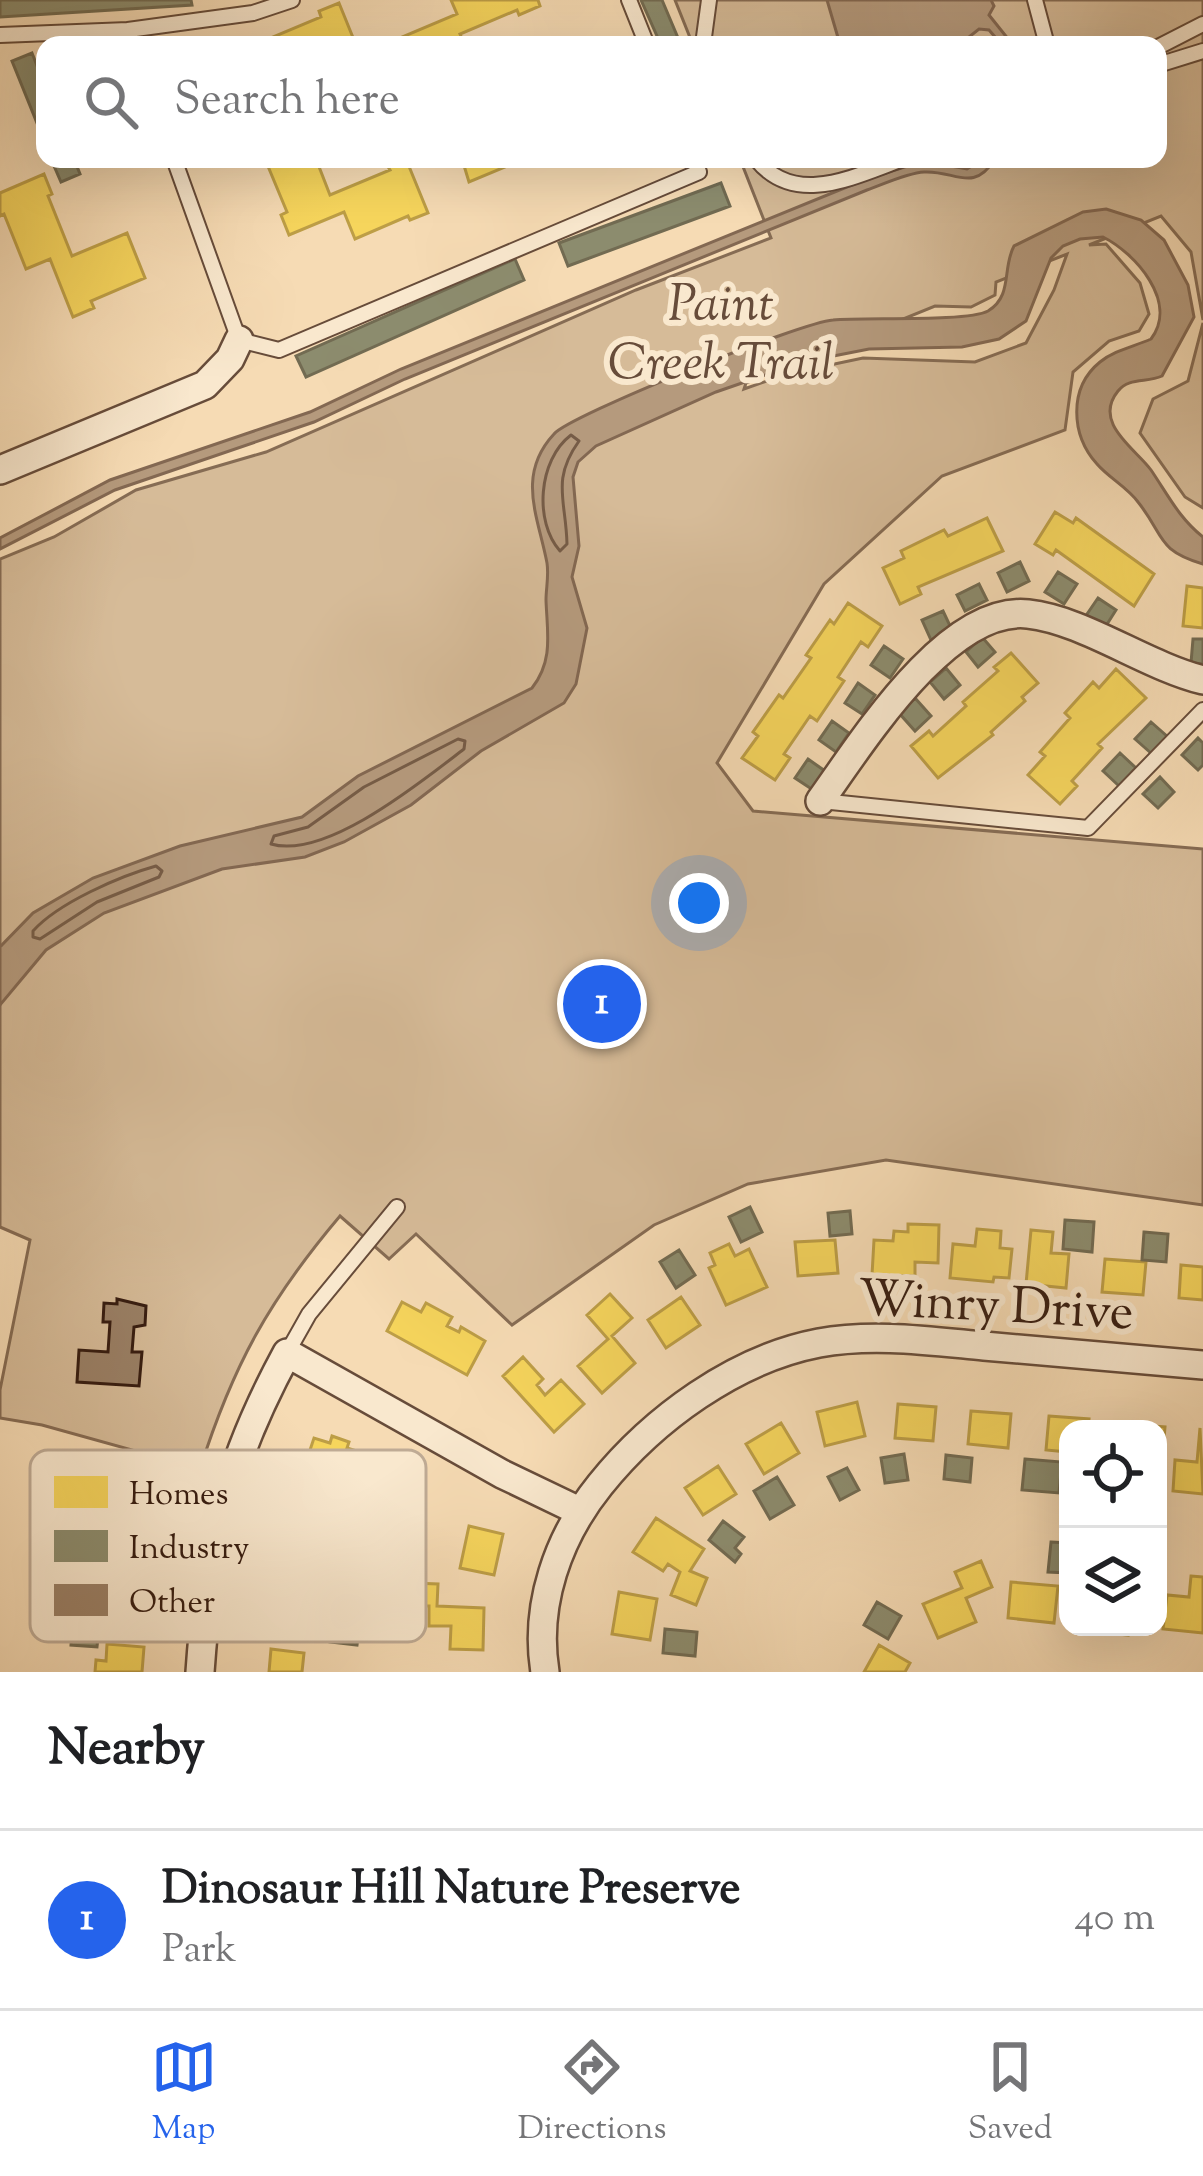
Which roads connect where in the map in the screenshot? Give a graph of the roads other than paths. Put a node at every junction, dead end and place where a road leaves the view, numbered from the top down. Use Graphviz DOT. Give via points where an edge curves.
graph roads {
  1 [pos="292,0"];
  2 [pos="628,0"];
  3 [pos="709,0"];
  4 [pos="1035,0"];
  5 [pos="1203,24"];
  6 [pos="0,34"];
  7 [pos="65,36"];
  8 [pos="140,36"];
  9 [pos="643,36"];
  10 [pos="704,36"];
  11 [pos="1045,36"];
  12 [pos="1167,42"];
  13 [pos="1203,51"];
  14 [pos="1167,62"];
  15 [pos="177,168"];
  16 [pos="697,168"];
  17 [pos="769,168"];
  18 [pos="876,168"];
  19 [pos="239,340"];
  20 [pos="0,470"];
  21 [pos="1203,680"];
  22 [pos="1203,710"];
  23 [pos="820,801"];
  24 [pos="398,1207"];
  25 [pos="286,1353"];
  26 [pos="1203,1365"];
  27 [pos="240,1450"];
  28 [pos="579,1511"];
  29 [pos="202,1642"];
  30 [pos="200,1672"];
  31 [pos="545,1672"];
  1 -- 8 [label="lane"];
  2 -- 9 [label="lane"];
  3 -- 10 [label="lane"];
  4 -- 11 [label="lane"];
  5 -- 12 [label="lane"];
  6 -- 7 [label="lane"];
  13 -- 14 [label="lane"];
  15 -- 19 [label="lane"];
  16 -- 19 [label="lane" via="279,350"];
  17 -- 18 [label="lane" via="815,188"];
  19 -- 20 [label="street" via="205,385"];
  21 -- 23 [label="street" via="1062,624 1004,616 905,683"];
  22 -- 23 [label="lane" via="1088,828"];
  24 -- 25 [label="lane"];
  25 -- 27 [label="street"];
  25 -- 28 [label="street"];
  26 -- 28 [label="street, Winry Drive" via="887,1337 821,1342 718,1383 614,1468"];
  28 -- 31 [label="street, Winry Drive" via="552,1570 542,1627"];
  29 -- 30 [label="street"];
}
